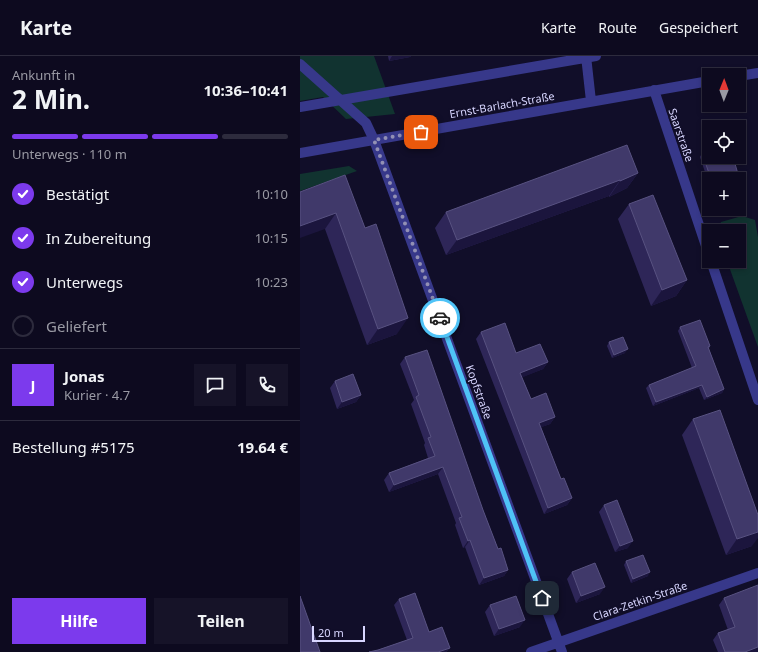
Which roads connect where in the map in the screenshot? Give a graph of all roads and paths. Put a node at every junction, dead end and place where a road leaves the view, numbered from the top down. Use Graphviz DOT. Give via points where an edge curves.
graph roads {
  1 [pos="589,57"];
  2 [pos="300,64"];
  3 [pos="758,73"];
  4 [pos="746,75"];
  5 [pos="702,82"];
  6 [pos="654,90"];
  7 [pos="340,100"];
  8 [pos="591,101"];
  9 [pos="300,107"];
  10 [pos="374,140"];
  11 [pos="300,153"];
  12 [pos="702,234"];
  13 [pos="713,268"];
  14 [pos="758,400"];
  15 [pos="758,573"];
  16 [pos="560,647"];
  17 [pos="531,652"];
  1 -- 7 [label="street"];
  1 -- 8 [label="street"];
  2 -- 7 [label="street, Kopfstraße"];
  3 -- 4 [label="street"];
  5 -- 6 [label="street, Ernst-Barlach-Straße"];
  6 -- 8 [label="street, Ernst-Barlach-Straße"];
  6 -- 12 [label="street, Saarstraße"];
  7 -- 9 [label="street"];
  7 -- 10 [label="street, Kopfstraße" via="366,123"];
  8 -- 10 [label="street, Ernst-Barlach-Straße"];
  10 -- 11 [label="street, Ernst-Barlach-Straße"];
  10 -- 16 [label="street, Kopfstraße"];
  13 -- 14 [label="street"];
  15 -- 16 [label="street, Clara-Zetkin-Straße"];
  16 -- 17 [label="street, Clara-Zetkin-Straße"];
}
